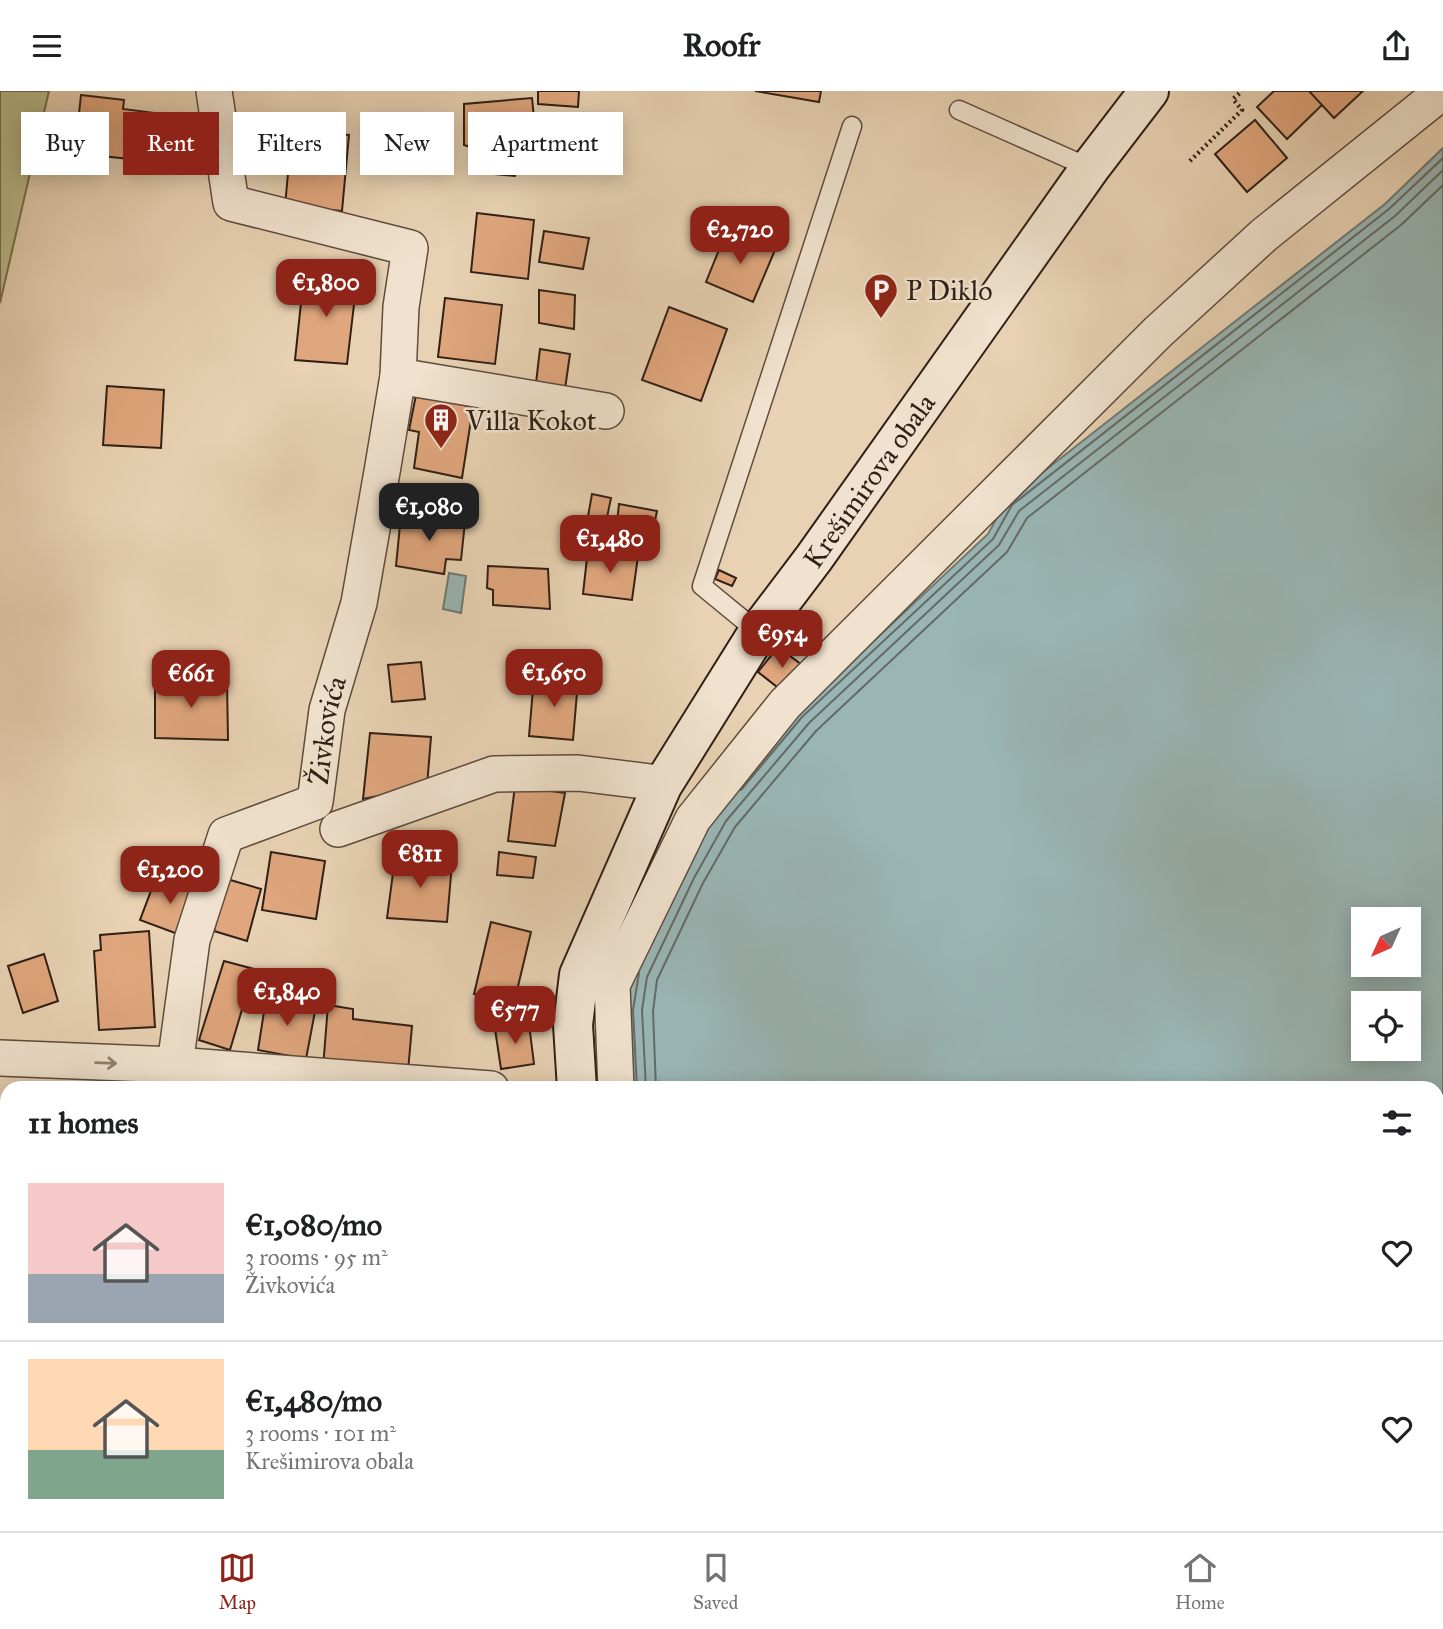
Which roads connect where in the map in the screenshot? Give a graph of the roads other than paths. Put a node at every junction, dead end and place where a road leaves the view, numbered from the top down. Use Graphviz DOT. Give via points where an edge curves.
graph roads {
  1 [pos="214,91"];
  2 [pos="1149,91"];
  3 [pos="1443,91"];
  4 [pos="959,110"];
  5 [pos="852,126"];
  6 [pos="1090,168"];
  7 [pos="398,376"];
  8 [pos="606,411"];
  9 [pos="758,632"];
  10 [pos="662,786"];
  11 [pos="338,829"];
  12 [pos="0,1058"];
  13 [pos="175,1065"];
  14 [pos="37,1074"];
  15 [pos="386,1081"];
  16 [pos="576,1081"];
  17 [pos="616,1081"];
  1 -- 7 [label="street, Živkovića" via="231,203 410,248"];
  2 -- 6 [label="street, Krešimirova obala"];
  3 -- 17 [label="street" via="1264,235 1158,332 785,704 693,819 612,985"];
  4 -- 6 [label="lane"];
  5 -- 9 [label="lane" via="702,586"];
  6 -- 9 [label="street, Krešimirova obala"];
  7 -- 8 [label="street"];
  7 -- 13 [label="street, Živkovića" via="359,603 327,709 315,801 226,835 192,940"];
  9 -- 10 [label="street, Krešimirova obala"];
  10 -- 11 [label="street, Živkovića" via="578,773 494,774"];
  10 -- 16 [label="street, Krešimirova obala" via="579,975 573,1025"];
  12 -- 14 [label="street"];
  14 -- 13 [label="street, one-way"];
  13 -- 15 [label="street"];
}
